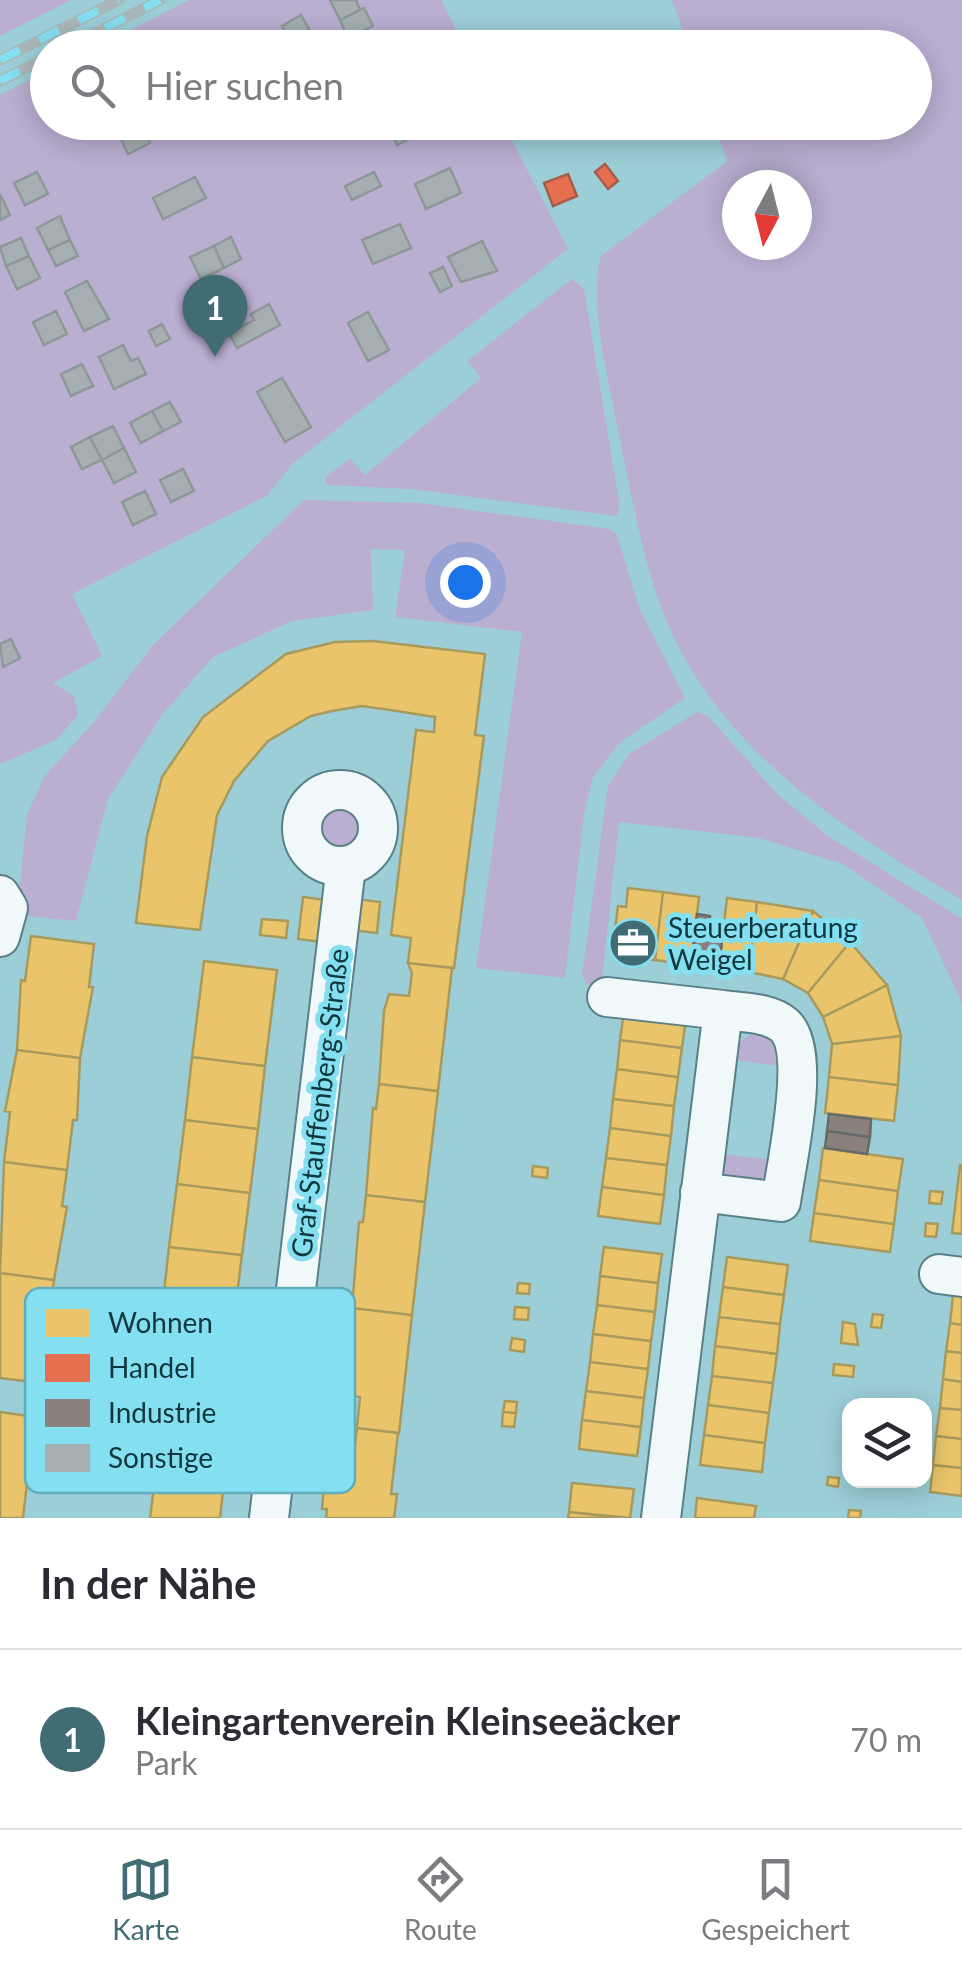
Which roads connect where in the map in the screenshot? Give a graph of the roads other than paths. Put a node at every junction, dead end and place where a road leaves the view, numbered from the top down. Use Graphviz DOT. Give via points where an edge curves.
graph roads {
  1 [pos="346,866"];
  2 [pos="0,895"];
  3 [pos="0,937"];
  4 [pos="608,998"];
  5 [pos="724,1010"];
  6 [pos="700,1192"];
  7 [pos="296,1288"];
  8 [pos="272,1493"];
  9 [pos="269,1518"];
  10 [pos="661,1518"];
  1 -- 7 [label="street, Graf-Stauffenberg-Straße"];
  2 -- 3 [label="street" via="8,908"];
  4 -- 5 [label="street"];
  5 -- 6 [label="street"];
  5 -- 6 [label="street" via="768,1016 798,1048 781,1202"];
  6 -- 10 [label="street"];
  8 -- 9 [label="street, Graf-Stauffenberg-Straße"];
}
